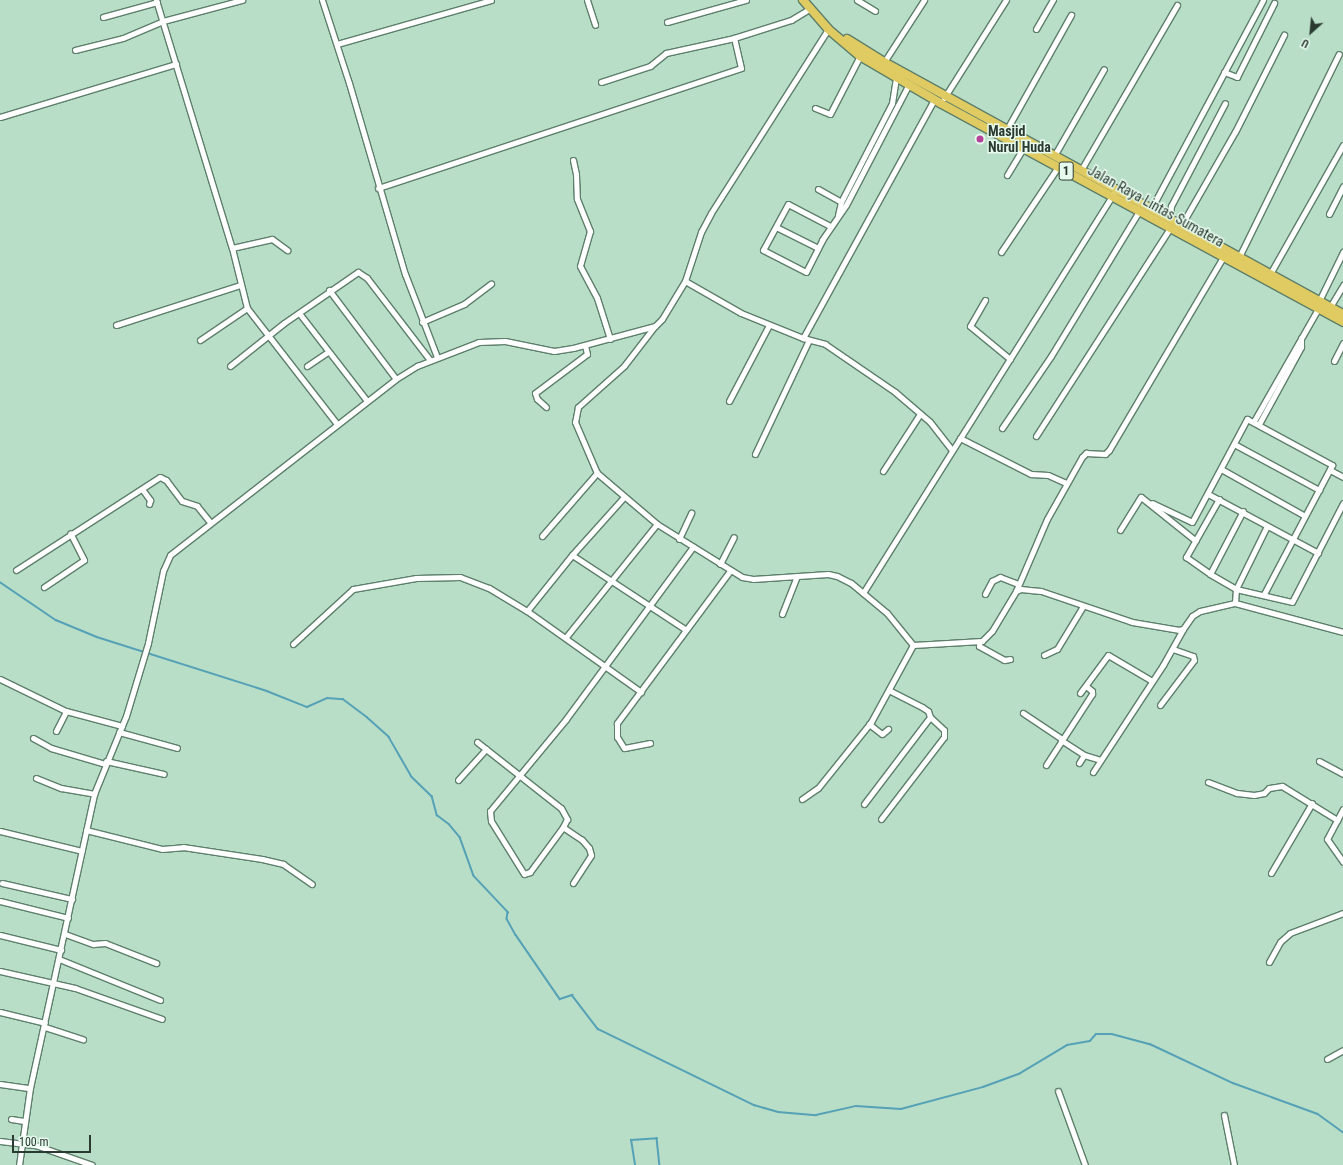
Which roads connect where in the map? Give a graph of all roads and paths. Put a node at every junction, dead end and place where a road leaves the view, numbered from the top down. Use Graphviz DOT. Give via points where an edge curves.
graph roads {
  1 [pos="242,0"];
  2 [pos="322,0"];
  3 [pos="491,0"];
  4 [pos="587,0"];
  5 [pos="746,0"];
  6 [pos="803,0"];
  7 [pos="809,0"];
  8 [pos="857,0"];
  9 [pos="924,0"];
  10 [pos="1006,0"];
  11 [pos="1053,0"];
  12 [pos="1263,0"];
  13 [pos="156,1"];
  14 [pos="1274,3"];
  15 [pos="1177,5"];
  16 [pos="809,9"];
  17 [pos="875,11"];
  18 [pos="1072,15"];
  19 [pos="103,17"];
  20 [pos="163,21"];
  21 [pos="667,22"];
  22 [pos="595,25"];
  23 [pos="828,30"];
  24 [pos="1036,30"];
  25 [pos="1284,35"];
  26 [pos="734,38"];
  27 [pos="337,44"];
  28 [pos="74,50"];
  29 [pos="1339,54"];
  30 [pos="860,56"];
  31 [pos="884,62"];
  32 [pos="176,64"];
  33 [pos="1104,69"];
  34 [pos="1224,72"];
  35 [pos="896,77"];
  36 [pos="601,82"];
  37 [pos="909,84"];
  38 [pos="945,96"];
  39 [pos="937,102"];
  40 [pos="1225,103"];
  41 [pos="815,108"];
  42 [pos="0,117"];
  43 [pos="1007,129"];
  44 [pos="1343,145"];
  45 [pos="1023,148"];
  46 [pos="1054,156"];
  47 [pos="573,160"];
  48 [pos="1058,167"];
  49 [pos="1081,170"];
  50 [pos="1007,175"];
  51 [pos="1343,186"];
  52 [pos="378,188"];
  53 [pos="818,189"];
  54 [pos="1113,193"];
  55 [pos="841,202"];
  56 [pos="1152,209"];
  57 [pos="1139,211"];
  58 [pos="1329,214"];
  59 [pos="838,215"];
  60 [pos="1170,219"];
  61 [pos="1182,224"];
  62 [pos="830,226"];
  63 [pos="776,227"];
  64 [pos="1170,228"];
  65 [pos="232,248"];
  66 [pos="818,248"];
  67 [pos="287,250"];
  68 [pos="1001,252"];
  69 [pos="1343,252"];
  70 [pos="1239,256"];
  71 [pos="1223,257"];
  72 [pos="1270,274"];
  73 [pos="685,281"];
  74 [pos="491,284"];
  75 [pos="240,285"];
  76 [pos="1343,285"];
  77 [pos="329,290"];
  78 [pos="985,300"];
  79 [pos="1318,305"];
  80 [pos="1330,307"];
  81 [pos="247,308"];
  82 [pos="299,313"];
  83 [pos="1343,314"];
  84 [pos="422,322"];
  85 [pos="1343,322"];
  86 [pos="116,325"];
  87 [pos="769,325"];
  88 [pos="655,326"];
  89 [pos="268,335"];
  90 [pos="803,338"];
  91 [pos="610,339"];
  92 [pos="200,340"];
  93 [pos="809,340"];
  94 [pos="1343,343"];
  95 [pos="585,345"];
  96 [pos="328,352"];
  97 [pos="437,357"];
  98 [pos="1010,359"];
  99 [pos="430,360"];
  100 [pos="1334,361"];
  101 [pos="230,366"];
  102 [pos="307,366"];
  103 [pos="396,379"];
  104 [pos="1276,386"];
  105 [pos="367,401"];
  106 [pos="729,401"];
  107 [pos="546,407"];
  108 [pos="920,414"];
  109 [pos="1254,421"];
  110 [pos="338,424"];
  111 [pos="1259,424"];
  112 [pos="1002,428"];
  113 [pos="1036,436"];
  114 [pos="960,438"];
  115 [pos="1234,444"];
  116 [pos="952,450"];
  117 [pos="755,454"];
  118 [pos="1221,469"];
  119 [pos="1330,470"];
  120 [pos="883,471"];
  121 [pos="597,473"];
  122 [pos="1343,477"];
  123 [pos="1066,483"];
  124 [pos="142,489"];
  125 [pos="1319,490"];
  126 [pos="1208,494"];
  127 [pos="624,497"];
  128 [pos="1219,499"];
  129 [pos="1152,503"];
  130 [pos="1343,503"];
  131 [pos="149,504"];
  132 [pos="1243,512"];
  133 [pos="691,513"];
  134 [pos="1305,516"];
  135 [pos="210,522"];
  136 [pos="657,524"];
  137 [pos="1267,526"];
  138 [pos="1120,530"];
  139 [pos="70,533"];
  140 [pos="542,536"];
  141 [pos="734,537"];
  142 [pos="679,538"];
  143 [pos="1294,540"];
  144 [pos="1196,541"];
  145 [pos="693,547"];
  146 [pos="1318,553"];
  147 [pos="572,555"];
  148 [pos="720,564"];
  149 [pos="16,570"];
  150 [pos="730,571"];
  151 [pos="1210,574"];
  152 [pos="797,576"];
  153 [pos="611,581"];
  154 [pos="1018,584"];
  155 [pos="44,587"];
  156 [pos="1236,589"];
  157 [pos="1016,591"];
  158 [pos="863,593"];
  159 [pos="985,594"];
  160 [pos="1264,594"];
  161 [pos="1235,603"];
  162 [pos="649,606"];
  163 [pos="1083,606"];
  164 [pos="527,611"];
  165 [pos="782,614"];
  166 [pos="686,630"];
  167 [pos="1183,630"];
  168 [pos="1343,632"];
  169 [pos="566,638"];
  170 [pos="979,642"];
  171 [pos="293,644"];
  172 [pos="913,645"];
  173 [pos="1173,649"];
  174 [pos="1044,655"];
  175 [pos="1010,659"];
  176 [pos="604,665"];
  177 [pos="0,679"];
  178 [pos="1152,681"];
  179 [pos="1086,686"];
  180 [pos="889,690"];
  181 [pos="641,692"];
  182 [pos="1080,693"];
  183 [pos="1160,705"];
  184 [pos="66,710"];
  185 [pos="1022,713"];
  186 [pos="930,717"];
  187 [pos="869,724"];
  188 [pos="122,726"];
  189 [pos="888,730"];
  190 [pos="56,731"];
  191 [pos="119,732"];
  192 [pos="33,738"];
  193 [pos="1062,740"];
  194 [pos="477,742"];
  195 [pos="650,743"];
  196 [pos="177,748"];
  197 [pos="486,749"];
  198 [pos="1084,754"];
  199 [pos="1100,760"];
  200 [pos="1319,761"];
  201 [pos="106,762"];
  202 [pos="1079,763"];
  203 [pos="1046,765"];
  204 [pos="1093,772"];
  205 [pos="164,774"];
  206 [pos="1343,774"];
  207 [pos="519,776"];
  208 [pos="36,778"];
  209 [pos="458,780"];
  210 [pos="1208,782"];
  211 [pos="94,794"];
  212 [pos="802,799"];
  213 [pos="1312,803"];
  214 [pos="864,804"];
  215 [pos="1343,809"];
  216 [pos="881,819"];
  217 [pos="1337,820"];
  218 [pos="563,827"];
  219 [pos="86,830"];
  220 [pos="0,831"];
  221 [pos="82,851"];
  222 [pos="1343,862"];
  223 [pos="1270,873"];
  224 [pos="2,883"];
  225 [pos="573,883"];
  226 [pos="312,884"];
  227 [pos="72,899"];
  228 [pos="0,901"];
  229 [pos="1343,913"];
  230 [pos="68,918"];
  231 [pos="65,934"];
  232 [pos="0,935"];
  233 [pos="61,950"];
  234 [pos="59,959"];
  235 [pos="1269,962"];
  236 [pos="156,963"];
  237 [pos="0,971"];
  238 [pos="54,982"];
  239 [pos="160,1000"];
  240 [pos="0,1012"];
  241 [pos="162,1019"];
  242 [pos="45,1025"];
  243 [pos="83,1040"];
  244 [pos="1343,1050"];
  245 [pos="1327,1058"];
  246 [pos="0,1084"];
  247 [pos="30,1088"];
  248 [pos="1058,1091"];
  249 [pos="1224,1115"];
  250 [pos="10,1119"];
  251 [pos="24,1121"];
  252 [pos="0,1141"];
  253 [pos="22,1145"];
  254 [pos="19,1165"];
  255 [pos="92,1165"];
  256 [pos="1085,1165"];
  257 [pos="1234,1165"];
  1 -- 20 [label="street"];
  2 -- 27 [label="street"];
  3 -- 27 [label="street"];
  4 -- 22 [label="street"];
  5 -- 21 [label="street"];
  6 -- 16 [label="highway, Jalan Raya Lintas Sumatera / 1"];
  7 -- 31 [label="highway, Jalan Raya Lintas Sumatera / 1" via="829,25"];
  8 -- 17 [label="street"];
  9 -- 31 [label="street"];
  10 -- 38 [label="street"];
  11 -- 24 [label="street"];
  12 -- 34 [label="street"];
  13 -- 19 [label="street"];
  13 -- 20 [label="street"];
  14 -- 34 [label="street" via="1237,77"];
  15 -- 49 [label="street"];
  16 -- 23 [label="highway, Jalan Raya Lintas Sumatera / 1"];
  16 -- 26 [label="street" via="791,20"];
  18 -- 43 [label="street"];
  20 -- 28 [label="street" via="123,38"];
  20 -- 32 [label="street"];
  23 -- 30 [label="highway, Jalan Raya Lintas Sumatera / 1"];
  23 -- 73 [label="street" via="711,214 701,232"];
  25 -- 61 [label="street" via="1235,132"];
  26 -- 36 [label="street" via="666,53 650,66"];
  26 -- 52 [label="street" via="741,68"];
  27 -- 52 [label="street"];
  29 -- 70 [label="street"];
  30 -- 35 [label="highway, Jalan Raya Lintas Sumatera / 1"];
  30 -- 41 [label="street" via="830,114"];
  31 -- 38 [label="highway, Jalan Raya Lintas Sumatera / 1"];
  32 -- 42 [label="street"];
  32 -- 65 [label="street"];
  33 -- 46 [label="street"];
  34 -- 56 [label="street"];
  35 -- 37 [label="highway, Jalan Raya Lintas Sumatera / 1"];
  35 -- 55 [label="street" via="892,103"];
  37 -- 39 [label="highway, Jalan Raya Lintas Sumatera / 1"];
  37 -- 59 [label="street" via="848,202"];
  38 -- 39 [label="street"];
  38 -- 43 [label="highway, Jalan Raya Lintas Sumatera / 1"];
  39 -- 45 [label="highway, Jalan Raya Lintas Sumatera / 1"];
  39 -- 90 [label="street"];
  40 -- 60 [label="street" via="1171,206"];
  43 -- 46 [label="highway, Jalan Raya Lintas Sumatera / 1"];
  44 -- 72 [label="street"];
  45 -- 48 [label="highway, Jalan Raya Lintas Sumatera / 1"];
  45 -- 50 [label="street"];
  46 -- 49 [label="highway, Jalan Raya Lintas Sumatera / 1"];
  47 -- 91 [label="street" via="577,199 590,232 580,266 597,298"];
  48 -- 54 [label="highway, Jalan Raya Lintas Sumatera / 1"];
  48 -- 68 [label="street"];
  49 -- 54 [label="highway, Jalan Raya Lintas Sumatera / 1"];
  51 -- 58 [label="street"];
  52 -- 84 [label="street"];
  53 -- 55 [label="street"];
  54 -- 56 [label="highway, Jalan Raya Lintas Sumatera / 1"];
  54 -- 57 [label="highway, Jalan Raya Lintas Sumatera / 1"];
  54 -- 98 [label="street"];
  55 -- 59 [label="street"];
  56 -- 60 [label="highway, Jalan Raya Lintas Sumatera / 1"];
  57 -- 64 [label="highway, Jalan Raya Lintas Sumatera / 1"];
  57 -- 112 [label="street" via="1051,356"];
  59 -- 62 [label="street"];
  60 -- 61 [label="highway, Jalan Raya Lintas Sumatera / 1"];
  61 -- 70 [label="highway, Jalan Raya Lintas Sumatera / 1"];
  62 -- 63 [label="street" via="788,204"];
  62 -- 66 [label="street"];
  63 -- 66 [label="street"];
  63 -- 66 [label="street" via="763,250 806,272"];
  64 -- 71 [label="highway, Jalan Raya Lintas Sumatera / 1"];
  64 -- 113 [label="street"];
  65 -- 67 [label="street" via="272,239"];
  65 -- 75 [label="street"];
  69 -- 79 [label="street"];
  70 -- 72 [label="highway, Jalan Raya Lintas Sumatera / 1"];
  71 -- 79 [label="highway, Jalan Raya Lintas Sumatera / 1"];
  71 -- 123 [label="street" via="1109,450 1102,455 1086,453"];
  72 -- 79 [label="highway, Jalan Raya Lintas Sumatera / 1"];
  73 -- 87 [label="street" via="741,313"];
  73 -- 88 [label="street"];
  74 -- 84 [label="street" via="464,304"];
  75 -- 81 [label="street"];
  75 -- 86 [label="street"];
  76 -- 80 [label="street"];
  77 -- 82 [label="street"];
  77 -- 99 [label="street" via="354,273 362,273"];
  77 -- 103 [label="street"];
  78 -- 98 [label="street" via="970,326"];
  79 -- 80 [label="highway, Jalan Raya Lintas Sumatera / 1"];
  79 -- 85 [label="highway, Jalan Raya Lintas Sumatera / 1"];
  79 -- 104 [label="street" via="1301,338 1301,346"];
  80 -- 83 [label="highway, Jalan Raya Lintas Sumatera / 1"];
  81 -- 89 [label="street"];
  81 -- 92 [label="street"];
  82 -- 89 [label="street"];
  82 -- 96 [label="street"];
  84 -- 97 [label="street"];
  87 -- 90 [label="street"];
  87 -- 106 [label="street"];
  88 -- 91 [label="street"];
  88 -- 121 [label="street" via="624,366 576,410 575,422"];
  89 -- 101 [label="street"];
  89 -- 110 [label="street"];
  90 -- 93 [label="street"];
  91 -- 95 [label="street"];
  93 -- 108 [label="street" via="825,344 895,392"];
  93 -- 117 [label="street"];
  94 -- 100 [label="street"];
  95 -- 97 [label="street" via="554,351 489,340 471,343"];
  95 -- 107 [label="street" via="586,355 535,393 537,399"];
  96 -- 102 [label="street"];
  96 -- 105 [label="street"];
  97 -- 99 [label="street"];
  98 -- 114 [label="street"];
  99 -- 103 [label="street"];
  103 -- 105 [label="street"];
  104 -- 109 [label="street"];
  104 -- 111 [label="street"];
  105 -- 110 [label="street"];
  108 -- 116 [label="street"];
  108 -- 120 [label="street"];
  109 -- 111 [label="street"];
  109 -- 115 [label="street" via="1247,419"];
  110 -- 135 [label="street"];
  111 -- 119 [label="street" via="1332,465"];
  114 -- 116 [label="street"];
  114 -- 123 [label="street" via="1031,474 1048,474"];
  115 -- 118 [label="street"];
  115 -- 125 [label="street"];
  116 -- 158 [label="street"];
  118 -- 126 [label="street"];
  118 -- 134 [label="street"];
  119 -- 122 [label="street"];
  119 -- 125 [label="street"];
  121 -- 127 [label="street"];
  121 -- 140 [label="street"];
  123 -- 154 [label="street"];
  124 -- 131 [label="street" via="150,500"];
  124 -- 135 [label="street" via="163,478 182,501 197,506"];
  124 -- 139 [label="street"];
  125 -- 134 [label="street"];
  126 -- 128 [label="street"];
  126 -- 129 [label="street" via="1192,522"];
  127 -- 136 [label="street"];
  127 -- 147 [label="street"];
  128 -- 132 [label="street"];
  128 -- 144 [label="street"];
  129 -- 138 [label="street" via="1140,497"];
  129 -- 144 [label="street"];
  130 -- 146 [label="street"];
  132 -- 137 [label="street"];
  132 -- 151 [label="street"];
  133 -- 142 [label="street"];
  134 -- 143 [label="street"];
  135 -- 188 [label="street" via="174,550 167,560 148,643"];
  136 -- 142 [label="street"];
  136 -- 153 [label="street"];
  137 -- 143 [label="street"];
  137 -- 156 [label="street"];
  139 -- 149 [label="street"];
  139 -- 155 [label="street" via="84,560"];
  141 -- 148 [label="street"];
  142 -- 145 [label="street"];
  143 -- 146 [label="street"];
  143 -- 160 [label="street"];
  144 -- 151 [label="street" via="1186,557"];
  145 -- 148 [label="street"];
  145 -- 162 [label="street"];
  146 -- 160 [label="street" via="1292,602"];
  147 -- 153 [label="street"];
  147 -- 164 [label="street"];
  148 -- 150 [label="street"];
  150 -- 152 [label="street" via="748,579"];
  150 -- 166 [label="street"];
  151 -- 156 [label="street"];
  152 -- 158 [label="street" via="828,574 845,580"];
  152 -- 165 [label="street"];
  153 -- 162 [label="street"];
  153 -- 169 [label="street"];
  154 -- 157 [label="street"];
  154 -- 159 [label="street" via="1000,577 992,581"];
  156 -- 160 [label="street"];
  156 -- 161 [label="street"];
  157 -- 163 [label="street" via="1041,591"];
  157 -- 170 [label="street" via="992,631"];
  158 -- 172 [label="street" via="887,613"];
  161 -- 167 [label="street" via="1200,611 1192,616"];
  161 -- 168 [label="street"];
  162 -- 166 [label="street"];
  162 -- 176 [label="street"];
  163 -- 167 [label="street" via="1132,622"];
  163 -- 174 [label="street" via="1057,649"];
  164 -- 169 [label="street"];
  164 -- 171 [label="street" via="489,588 460,577 392,581 353,589"];
  166 -- 181 [label="street"];
  167 -- 173 [label="street"];
  169 -- 176 [label="street"];
  170 -- 172 [label="street"];
  170 -- 175 [label="street" via="979,646 1004,660"];
  172 -- 180 [label="street"];
  173 -- 178 [label="street"];
  173 -- 183 [label="street" via="1193,656 1194,660"];
  176 -- 181 [label="street"];
  176 -- 207 [label="street" via="566,718"];
  177 -- 184 [label="street"];
  178 -- 179 [label="street" via="1108,655"];
  178 -- 199 [label="street"];
  179 -- 182 [label="street"];
  179 -- 193 [label="street" via="1092,694"];
  180 -- 186 [label="street" via="922,707 928,711"];
  180 -- 187 [label="street"];
  181 -- 195 [label="street" via="617,723 616,737 620,745 627,749"];
  184 -- 188 [label="street"];
  184 -- 190 [label="street"];
  185 -- 193 [label="street"];
  186 -- 214 [label="street"];
  186 -- 216 [label="street" via="944,730 944,737"];
  187 -- 189 [label="street" via="882,734"];
  187 -- 212 [label="street" via="818,788"];
  188 -- 191 [label="street"];
  191 -- 196 [label="street"];
  191 -- 201 [label="street"];
  192 -- 201 [label="street" via="52,748"];
  193 -- 198 [label="street"];
  193 -- 203 [label="street"];
  194 -- 197 [label="street"];
  197 -- 207 [label="street"];
  197 -- 209 [label="street"];
  198 -- 199 [label="street"];
  198 -- 202 [label="street"];
  199 -- 204 [label="street"];
  200 -- 206 [label="street"];
  201 -- 205 [label="street"];
  201 -- 211 [label="street"];
  207 -- 218 [label="street" via="561,808 567,819"];
  207 -- 218 [label="street" via="493,808 490,818 524,874 530,872"];
  208 -- 211 [label="street" via="61,788"];
  210 -- 213 [label="street" via="1237,793 1254,794 1282,786"];
  211 -- 219 [label="street"];
  213 -- 217 [label="street"];
  213 -- 223 [label="street"];
  215 -- 217 [label="street"];
  217 -- 222 [label="street" via="1327,839"];
  218 -- 225 [label="street" via="592,851"];
  219 -- 221 [label="street"];
  219 -- 226 [label="street" via="162,849 183,847 283,864"];
  220 -- 221 [label="street"];
  221 -- 227 [label="street"];
  224 -- 227 [label="street"];
  227 -- 230 [label="street"];
  228 -- 230 [label="street"];
  229 -- 235 [label="street" via="1290,933 1280,942"];
  230 -- 231 [label="street"];
  231 -- 233 [label="street"];
  231 -- 236 [label="street" via="93,944 104,944"];
  232 -- 233 [label="street"];
  233 -- 234 [label="street"];
  234 -- 238 [label="street"];
  234 -- 239 [label="street"];
  237 -- 238 [label="street"];
  238 -- 241 [label="street"];
  238 -- 242 [label="street"];
  240 -- 242 [label="street"];
  242 -- 243 [label="street"];
  242 -- 247 [label="street"];
  244 -- 245 [label="street"];
  246 -- 247 [label="street"];
  247 -- 251 [label="street"];
  248 -- 256 [label="street"];
  249 -- 257 [label="street"];
  250 -- 251 [label="street"];
  251 -- 253 [label="street"];
  252 -- 253 [label="street"];
  253 -- 254 [label="street"];
  253 -- 255 [label="street" via="38,1146"];
}
